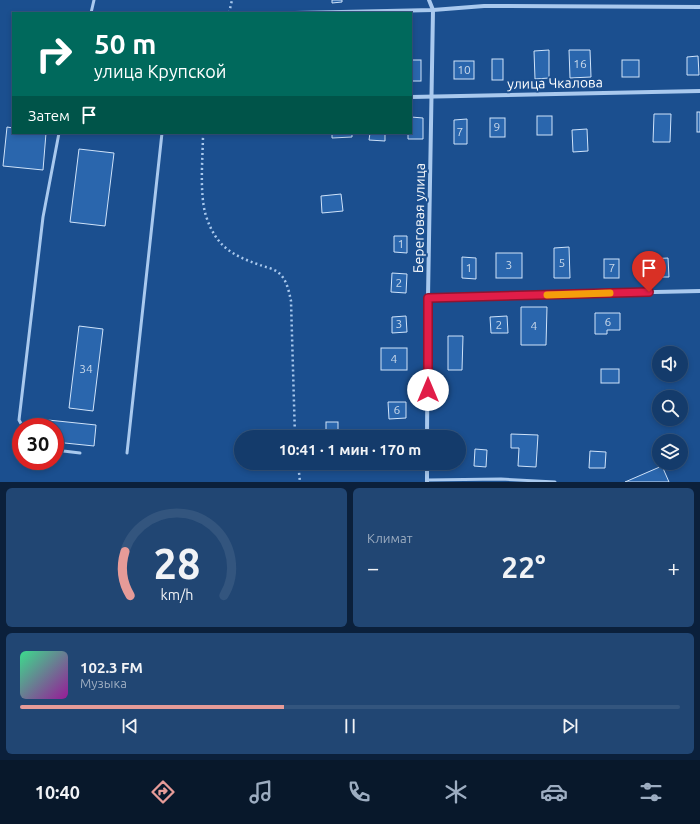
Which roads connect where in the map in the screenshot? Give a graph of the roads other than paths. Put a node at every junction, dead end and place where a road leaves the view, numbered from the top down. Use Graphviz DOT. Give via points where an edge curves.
graph roads {
  1 [pos="94,0"];
  2 [pos="429,0"];
  3 [pos="700,7"];
  4 [pos="433,10"];
  5 [pos="90,12"];
  6 [pos="342,12"];
  7 [pos="700,90"];
  8 [pos="412,97"];
  9 [pos="432,97"];
  10 [pos="60,134"];
  11 [pos="162,134"];
  12 [pos="700,291"];
  13 [pos="428,298"];
  14 [pos="19,418"];
  15 [pos="427,430"];
  16 [pos="64,451"];
  17 [pos="80,453"];
  18 [pos="127,453"];
  19 [pos="427,470"];
  20 [pos="427,481"];
  21 [pos="555,482"];
  1 -- 5 [label="lane"];
  2 -- 4 [label="street, Береговая улица"];
  3 -- 4 [label="street" via="484,6"];
  4 -- 6 [label="street"];
  4 -- 9 [label="street, Береговая улица"];
  7 -- 9 [label="street, улица Чкалова"];
  8 -- 9 [label="street, улица Чкалова"];
  9 -- 13 [label="street, Береговая улица"];
  10 -- 14 [label="lane" via="43,217"];
  11 -- 18 [label="lane"];
  12 -- 13 [label="street"];
  13 -- 15 [label="street, Береговая улица"];
  16 -- 17 [label="lane"];
  19 -- 20 [label="street"];
  20 -- 21 [label="lane" via="501,479"];
}
